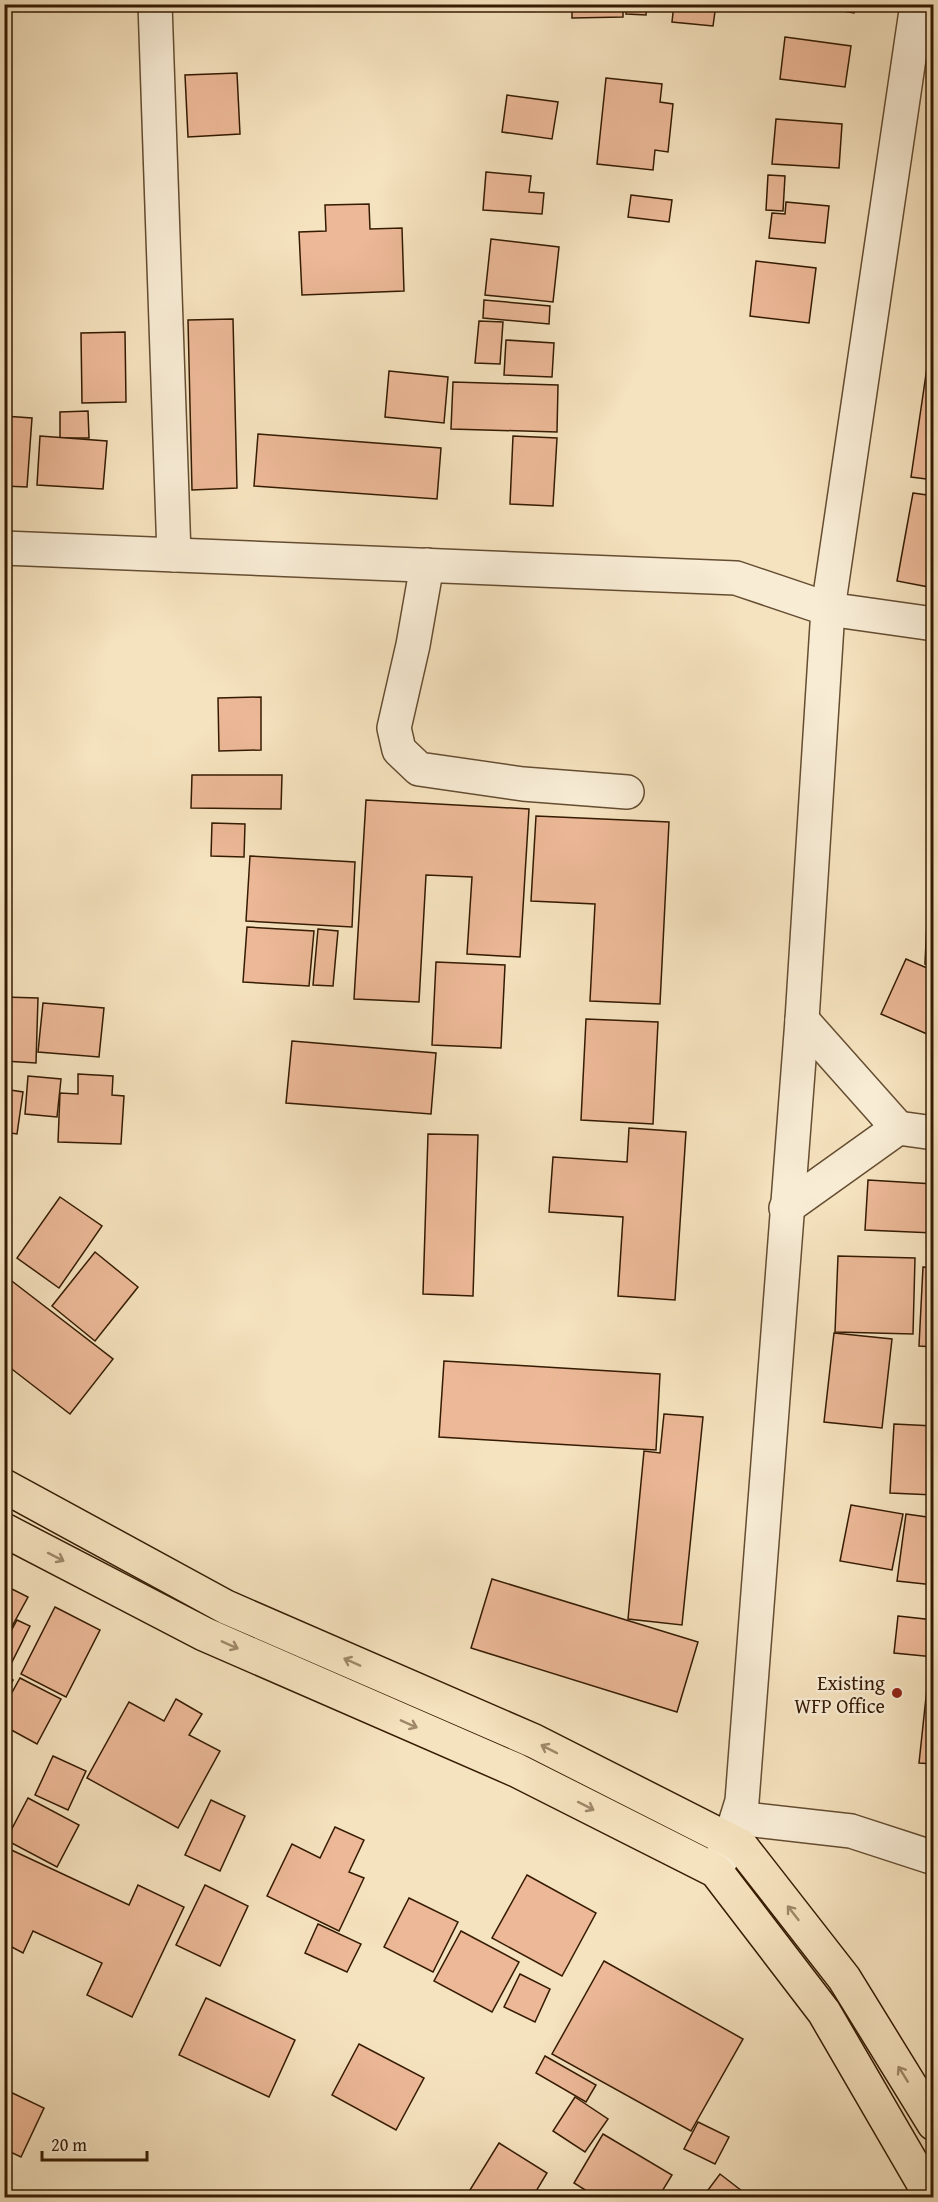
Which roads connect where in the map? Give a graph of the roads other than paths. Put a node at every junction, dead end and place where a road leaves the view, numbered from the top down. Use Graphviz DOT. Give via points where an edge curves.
graph roads {
  1 [pos="154,4"];
  2 [pos="917,4"];
  3 [pos="4,548"];
  4 [pos="174,555"];
  5 [pos="427,566"];
  6 [pos="828,609"];
  7 [pos="933,624"];
  8 [pos="627,792"];
  9 [pos="802,1020"];
  10 [pos="898,1128"];
  11 [pos="933,1133"];
  12 [pos="786,1208"];
  13 [pos="4,1486"];
  14 [pos="4,1530"];
  15 [pos="734,1829"];
  16 [pos="933,1858"];
  17 [pos="716,1871"];
  18 [pos="933,2124"];
  19 [pos="932,2198"];
  1 -- 4 [label="street"];
  2 -- 6 [label="street"];
  3 -- 4 [label="street"];
  4 -- 5 [label="street"];
  5 -- 6 [label="street" via="736,578"];
  5 -- 8 [label="street" via="394,728 399,750 419,769 523,784"];
  6 -- 7 [label="street"];
  6 -- 9 [label="street"];
  9 -- 10 [label="street"];
  9 -- 12 [label="street"];
  10 -- 11 [label="street"];
  10 -- 12 [label="street"];
  12 -- 15 [label="street" via="742,1801"];
  15 -- 13 [label="main road, one-way" via="226,1607"];
  14 -- 17 [label="main road, one-way" via="204,1634 516,1770"];
  15 -- 16 [label="street" via="851,1831"];
  15 -- 17 [label="street"];
  18 -- 15 [label="main road, one-way" via="844,1978 741,1846"];
  17 -- 19 [label="main road" via="824,2012"];
}
